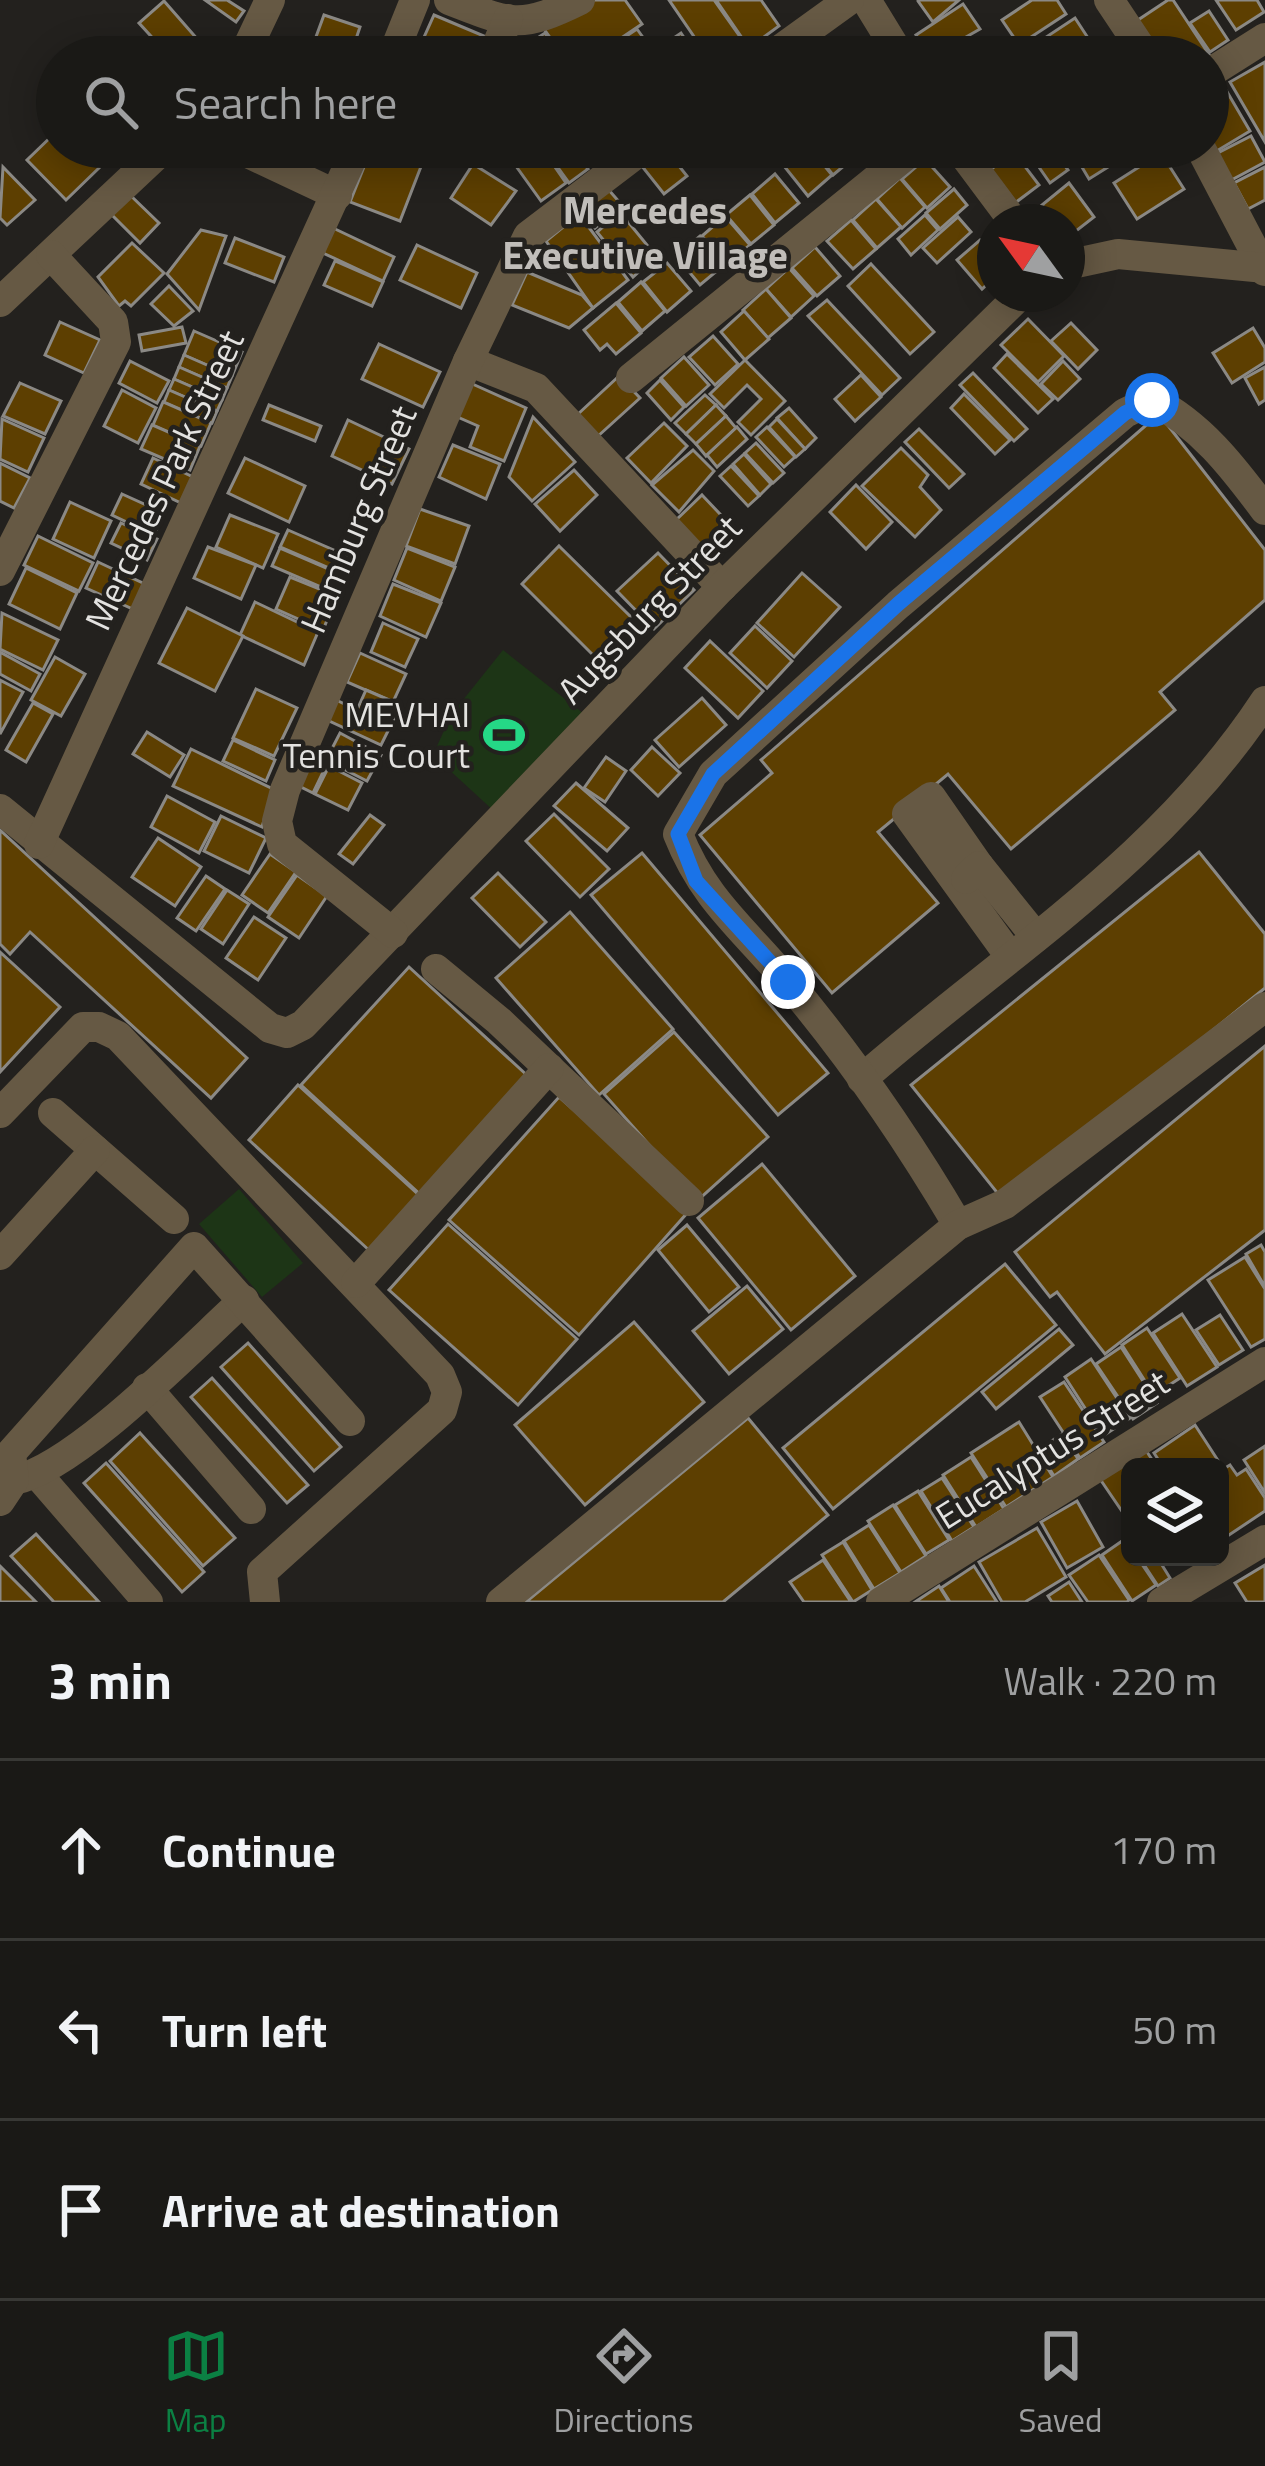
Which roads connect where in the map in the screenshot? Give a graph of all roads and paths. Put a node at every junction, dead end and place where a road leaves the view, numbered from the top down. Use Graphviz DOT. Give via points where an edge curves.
graph roads {
  1 [pos="270,0"];
  2 [pos="415,0"];
  3 [pos="448,0"];
  4 [pos="580,0"];
  5 [pos="849,0"];
  6 [pos="866,0"];
  7 [pos="1109,0"];
  8 [pos="508,19"];
  9 [pos="253,36"];
  10 [pos="400,36"];
  11 [pos="501,36"];
  12 [pos="799,36"];
  13 [pos="888,36"];
  14 [pos="1133,36"];
  15 [pos="1265,38"];
  16 [pos="1229,61"];
  17 [pos="143,168"];
  18 [pos="280,168"];
  19 [pos="349,168"];
  20 [pos="616,168"];
  21 [pos="890,168"];
  22 [pos="974,168"];
  23 [pos="1211,168"];
  24 [pos="338,195"];
  25 [pos="1001,204"];
  26 [pos="51,255"];
  27 [pos="1085,262"];
  28 [pos="1264,268"];
  29 [pos="0,302"];
  30 [pos="1004,312"];
  31 [pos="468,361"];
  32 [pos="631,378"];
  33 [pos="1265,510"];
  34 [pos="0,572"];
  35 [pos="722,586"];
  36 [pos="1265,701"];
  37 [pos="0,809"];
  38 [pos="39,844"];
  39 [pos="393,933"];
  40 [pos="1036,937"];
  41 [pos="1009,956"];
  42 [pos="436,969"];
  43 [pos="1265,1007"];
  44 [pos="549,1068"];
  45 [pos="862,1079"];
  46 [pos="0,1113"];
  47 [pos="53,1113"];
  48 [pos="95,1150"];
  49 [pos="689,1201"];
  50 [pos="174,1220"];
  51 [pos="958,1226"];
  52 [pos="0,1256"];
  53 [pos="356,1283"];
  54 [pos="244,1300"];
  55 [pos="1265,1362"];
  56 [pos="147,1388"];
  57 [pos="350,1421"];
  58 [pos="18,1485"];
  59 [pos="251,1509"];
  60 [pos="1265,1540"];
  61 [pos="148,1602"];
  62 [pos="265,1602"];
  63 [pos="501,1602"];
  64 [pos="881,1602"];
  65 [pos="1162,1602"];
  1 -- 9 [label="street"];
  2 -- 10 [label="street"];
  3 -- 8 [label="street"];
  4 -- 8 [label="street" via="535,22"];
  5 -- 12 [label="street"];
  6 -- 13 [label="street"];
  7 -- 14 [label="street"];
  8 -- 11 [label="street"];
  15 -- 16 [label="street"];
  17 -- 26 [label="street"];
  18 -- 24 [label="street"];
  19 -- 24 [label="street, Mercedes Park Street"];
  20 -- 31 [label="street, Hamburg Street" via="532,229"];
  21 -- 32 [label="street"];
  22 -- 25 [label="street"];
  23 -- 28 [label="street"];
  24 -- 38 [label="street, Mercedes Park Street"];
  26 -- 29 [label="street"];
  26 -- 34 [label="street" via="113,322 116,342"];
  27 -- 28 [label="street" via="1118,254"];
  30 -- 35 [label="street, Augsburg Street"];
  31 -- 35 [label="street" via="536,388"];
  31 -- 39 [label="street, Hamburg Street" via="277,821 282,844"];
  33 -- 45 [label="street" via="1232,465 1178,413 1152,400 1125,413 898,604 713,774 678,834 696,881"];
  35 -- 39 [label="street, Augsburg Street"];
  36 -- 40 [label="street" via="1219,770 1174,817"];
  37 -- 38 [label="street"];
  38 -- 39 [label="street, Augsburg Street" via="270,1028 287,1033"];
  40 -- 41 [label="street"];
  40 -- 41 [label="street" via="969,877"];
  41 -- 45 [label="street"];
  42 -- 44 [label="street"];
  43 -- 51 [label="street" via="1005,1204"];
  44 -- 49 [label="street"];
  44 -- 53 [label="street"];
  45 -- 51 [label="street"];
  46 -- 53 [label="street" via="83,1027 118,1036"];
  47 -- 48 [label="street"];
  48 -- 50 [label="street"];
  48 -- 52 [label="street"];
  51 -- 63 [label="street"];
  53 -- 62 [label="street" via="440,1375 447,1392 442,1410 262,1572"];
  54 -- 56 [label="street"];
  54 -- 57 [label="street"];
  54 -- 58 [label="street" via="194,1247 11,1453"];
  55 -- 64 [label="street, Eucalyptus Street"];
  56 -- 58 [label="street"];
  56 -- 59 [label="street"];
  58 -- 61 [label="street"];
  60 -- 65 [label="street"];
}
